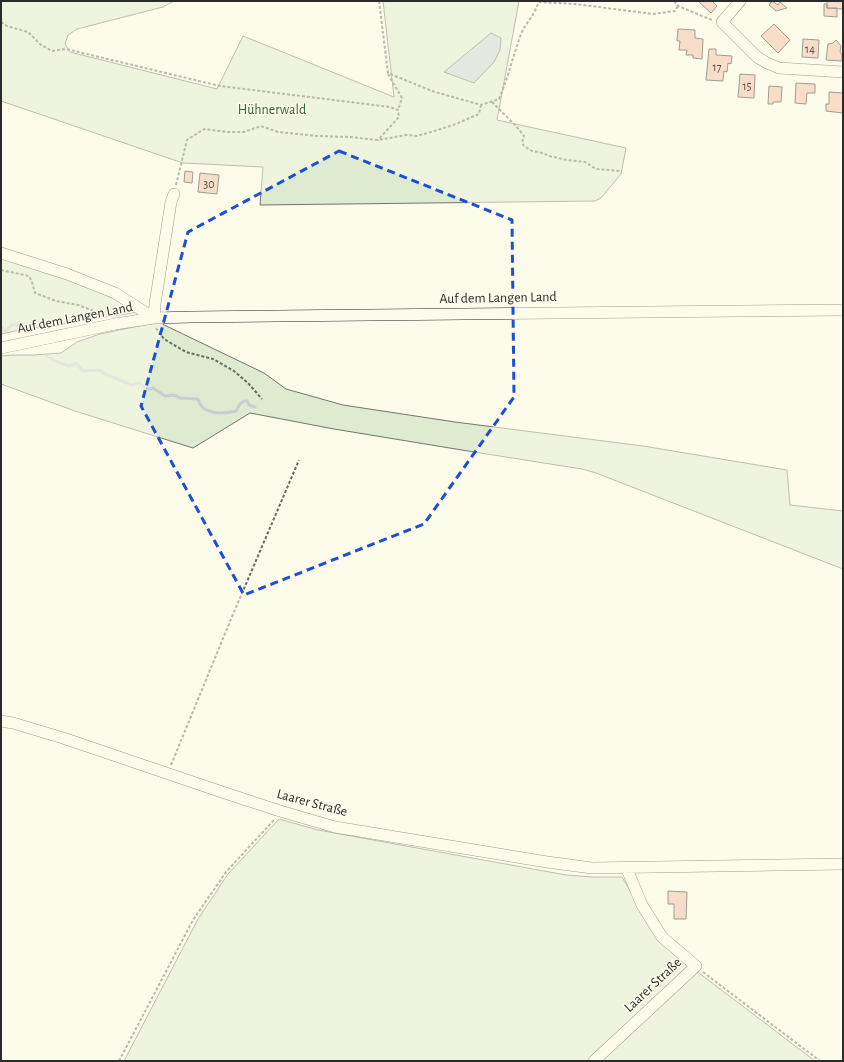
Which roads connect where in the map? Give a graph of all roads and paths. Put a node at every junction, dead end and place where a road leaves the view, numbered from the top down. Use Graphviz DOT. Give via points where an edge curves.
graph roads {
  1 [pos="379,1"];
  2 [pos="674,1"];
  3 [pos="740,1"];
  4 [pos="678,6"];
  5 [pos="1,22"];
  6 [pos="722,22"];
  7 [pos="843,72"];
  8 [pos="388,73"];
  9 [pos="492,102"];
  10 [pos="481,105"];
  11 [pos="398,110"];
  12 [pos="378,140"];
  13 [pos="620,171"];
  14 [pos="174,194"];
  15 [pos="1,253"];
  16 [pos="1,270"];
  17 [pos="843,310"];
  18 [pos="150,319"];
  19 [pos="115,324"];
  20 [pos="1,348"];
  21 [pos="262,399"];
  22 [pos="299,460"];
  23 [pos="1,721"];
  24 [pos="168,774"];
  25 [pos="280,811"];
  26 [pos="843,864"];
  27 [pos="626,867"];
  28 [pos="696,966"];
  29 [pos="119,1061"];
  30 [pos="594,1061"];
  31 [pos="820,1061"];
  1 -- 8 [label="path"];
  2 -- 4 [label="path"];
  3 -- 6 [label="street"];
  4 -- 6 [label="path"];
  4 -- 9 [label="path" via="675,11 653,14 539,2 524,26 499,99"];
  5 -- 11 [label="path" via="28,32 41,46 52,51 66,49 220,86"];
  6 -- 7 [label="street" via="757,57 779,68"];
  8 -- 10 [label="path" via="432,91"];
  8 -- 11 [label="path" via="402,98"];
  9 -- 10 [label="path"];
  9 -- 13 [label="path" via="516,126 524,136 522,143 532,151 585,162 596,169"];
  10 -- 12 [label="path" via="479,114 456,124 417,136 406,135"];
  11 -- 12 [label="path" via="399,117"];
  12 -- 14 [label="path" via="278,132 261,126 244,132 204,129 187,140"];
  14 -- 18 [label="street" via="155,304"];
  15 -- 18 [label="street, Auf dem Langen Land" via="67,274 115,293"];
  16 -- 19 [label="path" via="29,276 35,294 94,311"];
  17 -- 18 [label="street, Auf dem Langen Land" via="223,316"];
  18 -- 19 [label="street, Auf dem Langen Land"];
  18 -- 21 [label="path" via="164,339 186,352 213,359 234,371 248,382"];
  19 -- 20 [label="street, Auf dem Langen Land"];
  22 -- 24 [label="path"];
  23 -- 24 [label="street, Laarer Straße" via="63,738"];
  24 -- 25 [label="street, Laarer Straße"];
  25 -- 27 [label="street, Laarer Straße" via="335,827 547,862 592,868"];
  25 -- 29 [label="path" via="226,872 193,920"];
  26 -- 27 [label="street, Laarer Straße"];
  27 -- 28 [label="street, Laarer Straße" via="642,905 662,937"];
  28 -- 30 [label="street, Laarer Straße"];
  28 -- 31 [label="path"];
}
